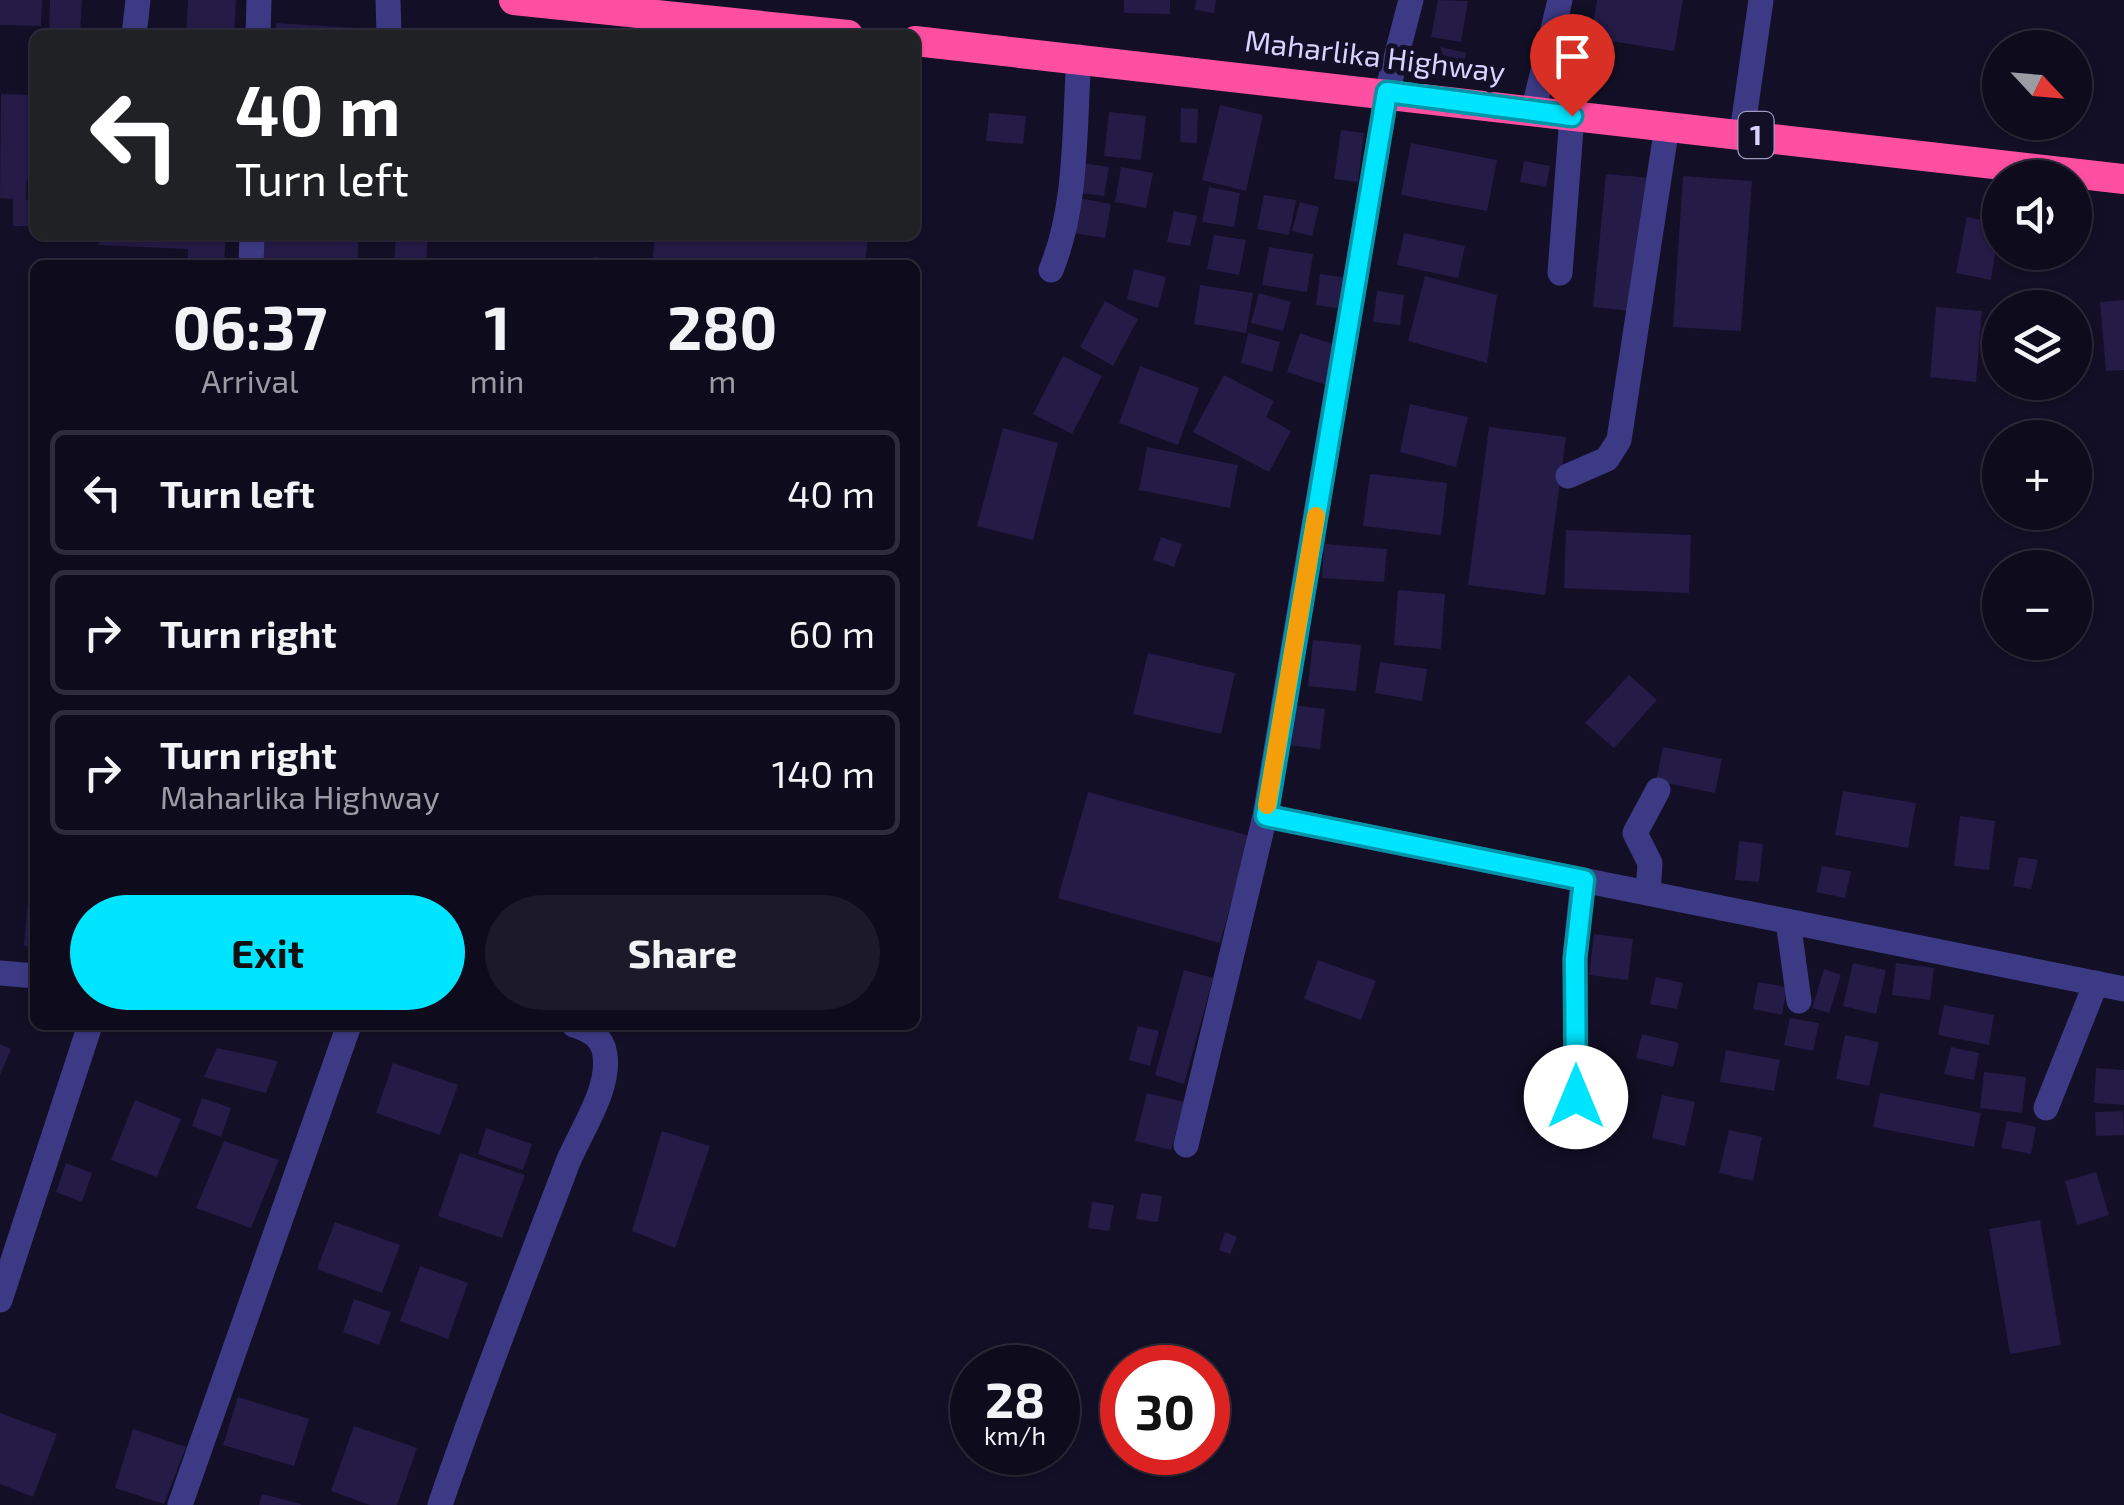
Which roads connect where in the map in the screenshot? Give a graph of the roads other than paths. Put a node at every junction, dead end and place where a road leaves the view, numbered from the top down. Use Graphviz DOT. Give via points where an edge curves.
graph roads {
  1 [pos="138,0"];
  2 [pos="259,0"];
  3 [pos="388,0"];
  4 [pos="514,0"];
  5 [pos="1410,0"];
  6 [pos="1560,0"];
  7 [pos="1761,0"];
  8 [pos="589,5"];
  9 [pos="135,30"];
  10 [pos="258,30"];
  11 [pos="389,30"];
  12 [pos="805,30"];
  13 [pos="920,41"];
  14 [pos="1080,57"];
  15 [pos="1387,92"];
  16 [pos="1533,112"];
  17 [pos="1572,116"];
  18 [pos="1667,126"];
  19 [pos="1742,134"];
  20 [pos="2124,178"];
  21 [pos="1051,270"];
  22 [pos="1560,273"];
  23 [pos="1568,476"];
  24 [pos="1658,790"];
  25 [pos="1266,816"];
  26 [pos="1584,880"];
  27 [pos="1648,893"];
  28 [pos="1788,921"];
  29 [pos="0,973"];
  30 [pos="30,976"];
  31 [pos="2096,983"];
  32 [pos="2124,988"];
  33 [pos="1799,1001"];
  34 [pos="88,1030"];
  35 [pos="347,1030"];
  36 [pos="589,1030"];
  37 [pos="1576,1097"];
  38 [pos="2046,1108"];
  39 [pos="1186,1145"];
  40 [pos="0,1300"];
  41 [pos="180,1505"];
  42 [pos="440,1505"];
  1 -- 9 [label="street"];
  2 -- 10 [label="street"];
  3 -- 11 [label="street"];
  4 -- 8 [label="highway"];
  5 -- 15 [label="street"];
  6 -- 16 [label="street"];
  7 -- 19 [label="street"];
  8 -- 12 [label="highway"];
  13 -- 14 [label="highway, Maharlika Highway / 1"];
  14 -- 15 [label="highway, Maharlika Highway / 1"];
  14 -- 21 [label="street" via="1069,196"];
  15 -- 16 [label="highway, Maharlika Highway / 1"];
  15 -- 25 [label="street"];
  16 -- 17 [label="highway, Maharlika Highway / 1"];
  17 -- 18 [label="highway, Maharlika Highway / 1"];
  17 -- 22 [label="street"];
  18 -- 19 [label="highway, Maharlika Highway / 1"];
  18 -- 23 [label="street" via="1619,440 1607,459"];
  19 -- 20 [label="highway, Maharlika Highway / 1"];
  24 -- 27 [label="street" via="1634,833 1650,864"];
  25 -- 26 [label="street"];
  25 -- 39 [label="street"];
  26 -- 27 [label="street"];
  26 -- 37 [label="street" via="1575,958"];
  27 -- 28 [label="street"];
  28 -- 31 [label="street"];
  28 -- 33 [label="street"];
  29 -- 30 [label="street"];
  31 -- 32 [label="street"];
  31 -- 38 [label="street"];
  34 -- 40 [label="street"];
  35 -- 41 [label="street"];
  36 -- 42 [label="street" via="606,1060 602,1083"];
}
